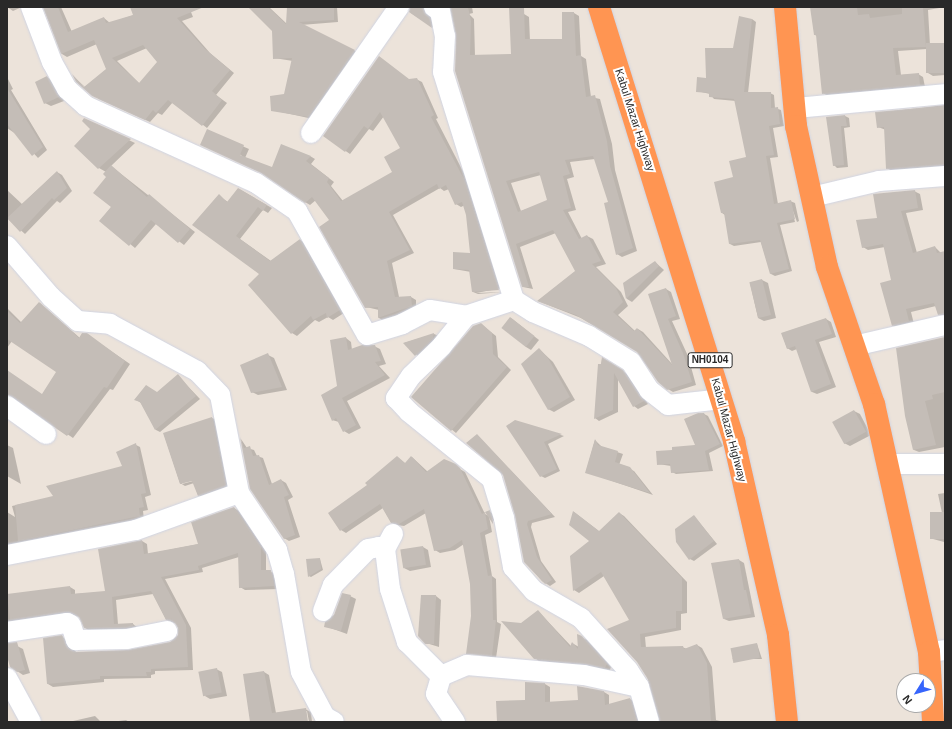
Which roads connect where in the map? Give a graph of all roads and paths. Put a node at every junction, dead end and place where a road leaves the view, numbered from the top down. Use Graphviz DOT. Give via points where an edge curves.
graph roads {
  1 [pos="31,7"];
  2 [pos="399,7"];
  3 [pos="434,7"];
  4 [pos="599,7"];
  5 [pos="785,7"];
  6 [pos="945,94"];
  7 [pos="795,108"];
  8 [pos="311,133"];
  9 [pos="945,176"];
  10 [pos="812,197"];
  11 [pos="7,246"];
  12 [pos="514,300"];
  13 [pos="466,316"];
  14 [pos="945,325"];
  15 [pos="854,346"];
  16 [pos="722,399"];
  17 [pos="7,406"];
  18 [pos="46,434"];
  19 [pos="888,464"];
  20 [pos="945,464"];
  21 [pos="239,493"];
  22 [pos="7,555"];
  23 [pos="323,611"];
  24 [pos="167,630"];
  25 [pos="7,632"];
  26 [pos="937,651"];
  27 [pos="441,676"];
  28 [pos="7,678"];
  29 [pos="639,687"];
  30 [pos="31,722"];
  31 [pos="334,722"];
  32 [pos="455,722"];
  33 [pos="649,722"];
  34 [pos="787,722"];
  35 [pos="933,722"];
  1 -- 13 [label="street" via="67,89 86,106 256,184 297,211 367,335 402,324 430,310"];
  2 -- 8 [label="street"];
  3 -- 12 [label="street" via="440,11 445,36 443,72"];
  4 -- 16 [label="highway, Kabul Mazar Highway / NH0104"];
  5 -- 7 [label="highway"];
  6 -- 7 [label="street"];
  7 -- 10 [label="highway"];
  9 -- 10 [label="street" via="879,181"];
  10 -- 15 [label="highway" via="827,267"];
  11 -- 21 [label="street" via="50,297 78,321 110,324 197,371 220,395"];
  12 -- 13 [label="street"];
  12 -- 16 [label="street" via="534,312 589,336 631,362 649,390 668,405"];
  13 -- 29 [label="street" via="442,346 411,376 396,398 492,479 504,518 513,567 534,590 581,618 628,670"];
  14 -- 15 [label="street"];
  15 -- 19 [label="highway" via="874,404"];
  16 -- 34 [label="highway, Kabul Mazar Highway / NH0104" via="778,635"];
  17 -- 18 [label="street"];
  19 -- 20 [label="street"];
  19 -- 26 [label="highway"];
  21 -- 22 [label="street" via="136,530"];
  21 -- 31 [label="street" via="277,550 284,574 301,672 324,717"];
  23 -- 27 [label="street" via="333,585 368,549 389,542 390,589 407,642"];
  24 -- 25 [label="street" via="127,639 76,640 67,623"];
  26 -- 35 [label="highway"];
  27 -- 29 [label="street" via="467,665 584,675"];
  27 -- 32 [label="street" via="436,694"];
  28 -- 30 [label="street"];
  29 -- 33 [label="street"];
}
